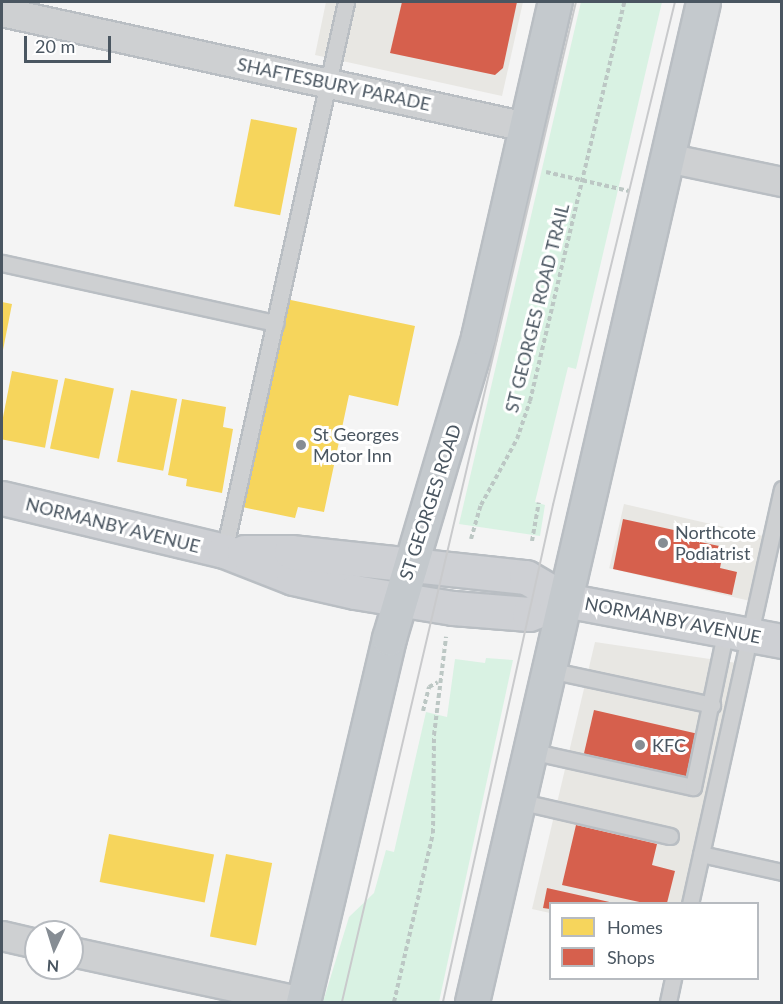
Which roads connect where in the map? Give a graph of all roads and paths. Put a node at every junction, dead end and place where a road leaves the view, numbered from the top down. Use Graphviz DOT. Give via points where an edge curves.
graph roads {
  1 [pos="346,2"];
  2 [pos="555,2"];
  3 [pos="624,2"];
  4 [pos="703,2"];
  5 [pos="2,12"];
  6 [pos="329,83"];
  7 [pos="526,127"];
  8 [pos="668,158"];
  9 [pos="518,166"];
  10 [pos="582,180"];
  11 [pos="782,182"];
  12 [pos="660,196"];
  13 [pos="2,263"];
  14 [pos="276,323"];
  15 [pos="782,489"];
  16 [pos="2,498"];
  17 [pos="539,503"];
  18 [pos="532,541"];
  19 [pos="224,552"];
  20 [pos="410,564"];
  21 [pos="463,569"];
  22 [pos="399,599"];
  23 [pos="565,600"];
  24 [pos="453,608"];
  25 [pos="738,631"];
  26 [pos="782,641"];
  27 [pos="549,670"];
  28 [pos="439,681"];
  29 [pos="712,705"];
  30 [pos="423,711"];
  31 [pos="530,751"];
  32 [pos="518,801"];
  33 [pos="670,836"];
  34 [pos="701,854"];
  35 [pos="782,872"];
  36 [pos="690,902"];
  37 [pos="2,936"];
  38 [pos="24,941"];
  39 [pos="84,955"];
  40 [pos="673,980"];
  41 [pos="304,1002"];
  42 [pos="394,1002"];
  43 [pos="472,1002"];
  44 [pos="668,1002"];
  1 -- 6 [label="lane"];
  2 -- 7 [label="highway, ST GEORGES ROAD"];
  3 -- 10 [label="path, ST GEORGES ROAD TRAIL"];
  4 -- 8 [label="highway"];
  5 -- 6 [label="street, SHAFTESBURY PARADE"];
  6 -- 7 [label="street, SHAFTESBURY PARADE"];
  6 -- 14 [label="lane"];
  7 -- 9 [label="highway, ST GEORGES ROAD"];
  8 -- 11 [label="street"];
  8 -- 12 [label="highway"];
  9 -- 10 [label="path"];
  9 -- 20 [label="highway, ST GEORGES ROAD" via="463,397"];
  10 -- 12 [label="path"];
  10 -- 21 [label="path, ST GEORGES ROAD TRAIL" via="530,401 517,440 481,505"];
  12 -- 23 [label="highway"];
  13 -- 14 [label="lane"];
  14 -- 19 [label="lane"];
  15 -- 25 [label="lane"];
  16 -- 19 [label="main road, NORMANBY AVENUE"];
  17 -- 18 [label="path"];
  19 -- 20 [label="main road, NORMANBY AVENUE" via="291,552"];
  19 -- 22 [label="main road, NORMANBY AVENUE" via="293,578"];
  20 -- 21 [label="main road, NORMANBY AVENUE"];
  20 -- 22 [label="highway, ST GEORGES ROAD"];
  21 -- 23 [label="main road, NORMANBY AVENUE" via="526,577"];
  22 -- 24 [label="main road, NORMANBY AVENUE"];
  22 -- 41 [label="highway, ST GEORGES ROAD"];
  23 -- 24 [label="main road, NORMANBY AVENUE" via="529,614"];
  23 -- 25 [label="main road, NORMANBY AVENUE"];
  23 -- 27 [label="highway"];
  24 -- 28 [label="path"];
  25 -- 26 [label="main road, NORMANBY AVENUE"];
  25 -- 29 [label="lane"];
  25 -- 34 [label="lane"];
  27 -- 29 [label="lane"];
  27 -- 31 [label="highway"];
  28 -- 30 [label="path" via="429,687"];
  28 -- 42 [label="path" via="432,769 433,833"];
  29 -- 31 [label="lane" via="693,787"];
  31 -- 32 [label="highway"];
  32 -- 33 [label="lane"];
  32 -- 43 [label="highway"];
  34 -- 35 [label="lane"];
  34 -- 36 [label="lane"];
  37 -- 38 [label="street"];
  39 -- 41 [label="street"];
  40 -- 44 [label="lane"];
}
